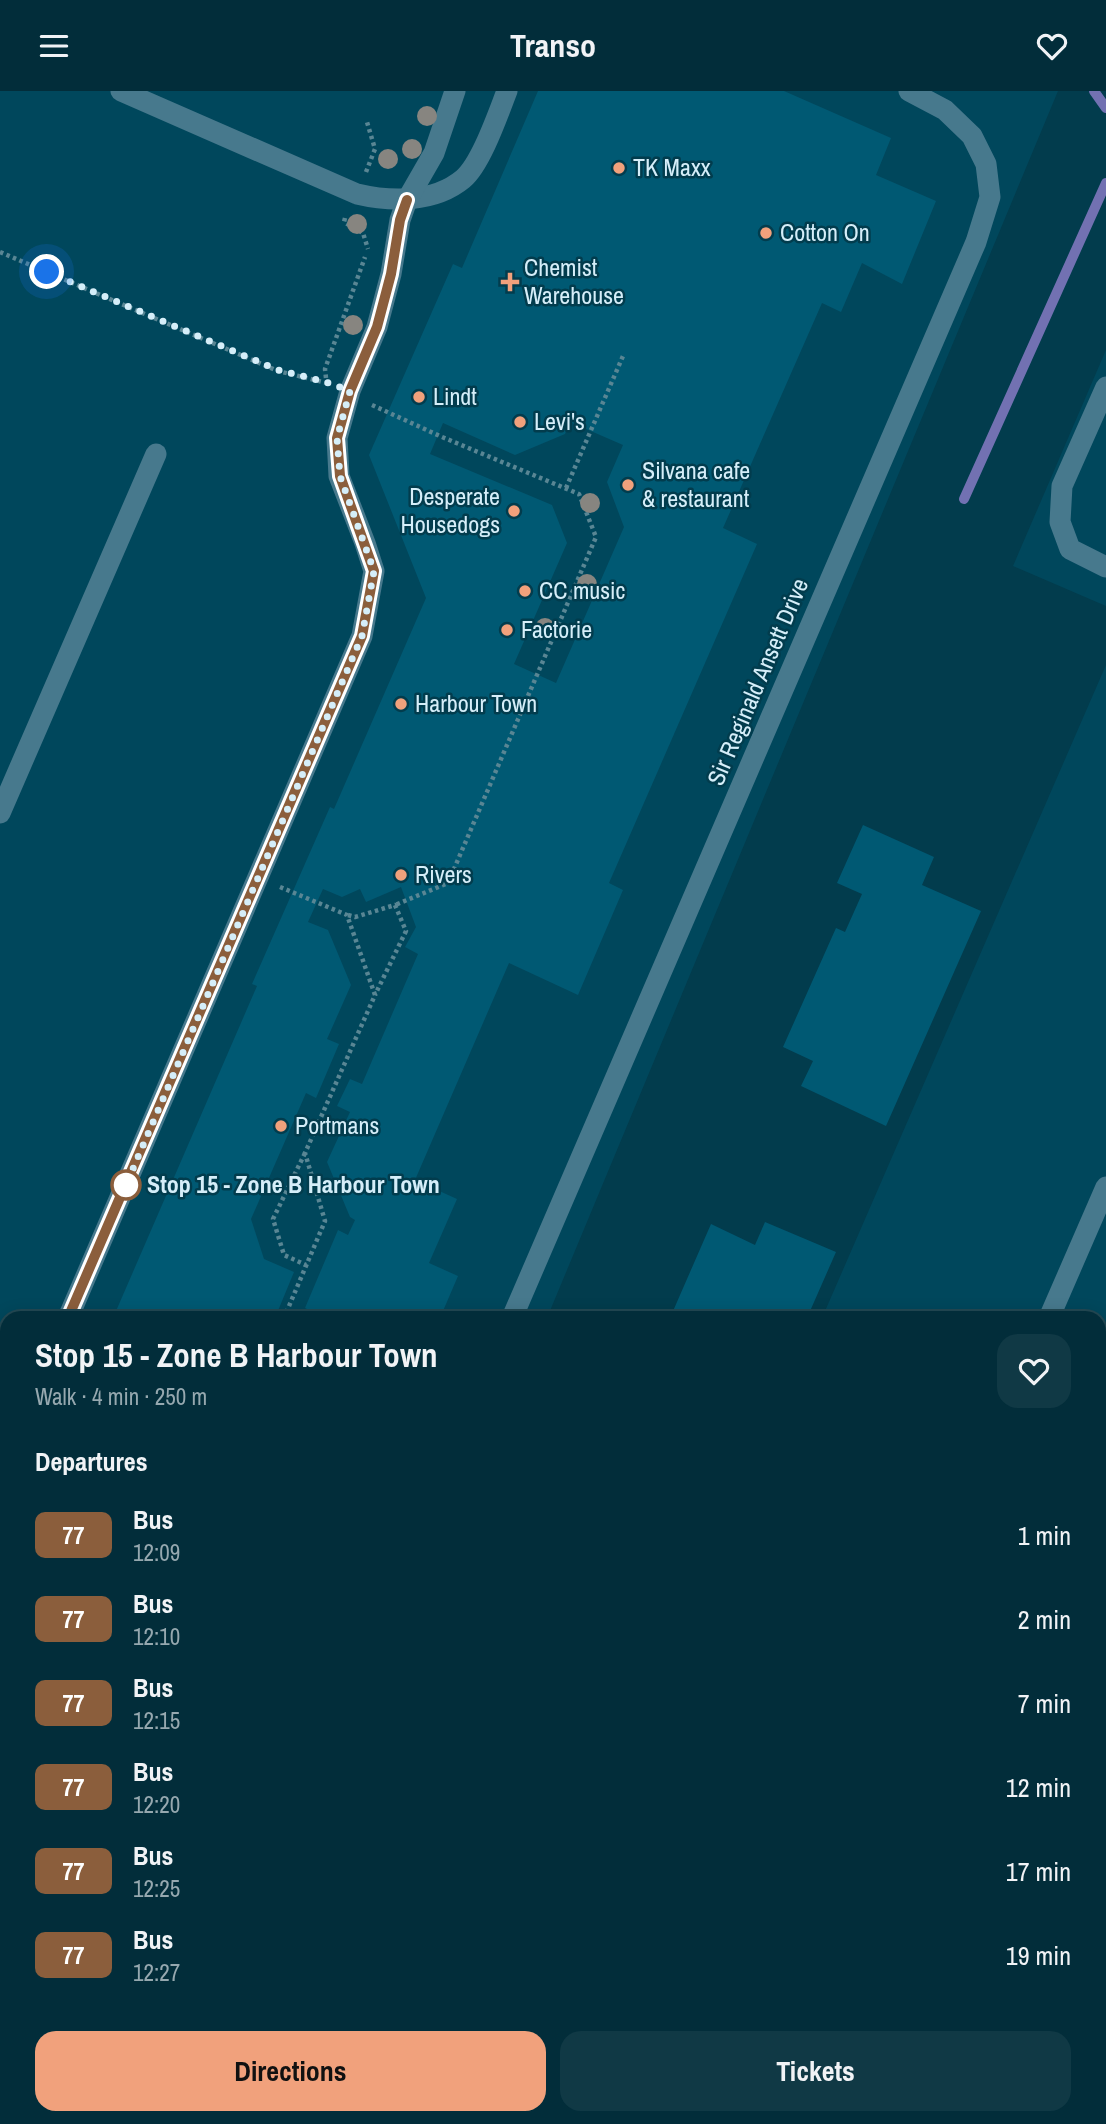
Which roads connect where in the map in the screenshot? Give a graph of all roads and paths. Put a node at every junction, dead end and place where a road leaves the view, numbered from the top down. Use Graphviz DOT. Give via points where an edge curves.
graph roads {
  1 [pos="121,91"];
  2 [pos="455,91"];
  3 [pos="507,91"];
  4 [pos="909,91"];
  5 [pos="367,121"];
  6 [pos="358,194"];
  7 [pos="407,200"];
  8 [pos="0,252"];
  9 [pos="623,356"];
  10 [pos="326,382"];
  11 [pos="1106,387"];
  12 [pos="350,391"];
  13 [pos="156,454"];
  14 [pos="566,488"];
  15 [pos="1106,567"];
  16 [pos="0,813"];
  17 [pos="258,878"];
  18 [pos="395,905"];
  19 [pos="347,915"];
  20 [pos="375,995"];
  21 [pos="305,1153"];
  22 [pos="1106,1188"];
  23 [pos="306,1265"];
  24 [pos="71,1311"];
  25 [pos="287,1311"];
  26 [pos="515,1311"];
  27 [pos="1052,1311"];
  1 -- 6 [label="lane"];
  2 -- 7 [label="lane" via="434,153"];
  3 -- 7 [label="lane" via="486,144 464,178 436,193"];
  4 -- 26 [label="lane, Sir Reginald Ansett Drive" via="945,110 972,136 986,164 990,197 976,242"];
  5 -- 6 [label="path" via="375,149"];
  6 -- 7 [label="lane"];
  6 -- 10 [label="path" via="344,222 363,233 368,249 325,369"];
  7 -- 12 [label="lane" via="377,327"];
  8 -- 10 [label="path" via="269,367"];
  9 -- 14 [label="path"];
  10 -- 12 [label="path"];
  11 -- 15 [label="lane" via="1062,486 1060,522 1070,549"];
  12 -- 14 [label="path" via="382,411"];
  12 -- 17 [label="lane" via="337,438 340,476 374,571 367,610 362,636"];
  13 -- 16 [label="lane"];
  14 -- 18 [label="path" via="579,494 596,537 448,883"];
  17 -- 19 [label="path"];
  17 -- 24 [label="lane"];
  18 -- 19 [label="path" via="355,917"];
  18 -- 20 [label="path" via="406,931"];
  19 -- 20 [label="path"];
  20 -- 21 [label="path"];
  21 -- 23 [label="path" via="325,1221"];
  21 -- 23 [label="path" via="273,1219 284,1255"];
  22 -- 27 [label="lane"];
  23 -- 25 [label="path"];
}
